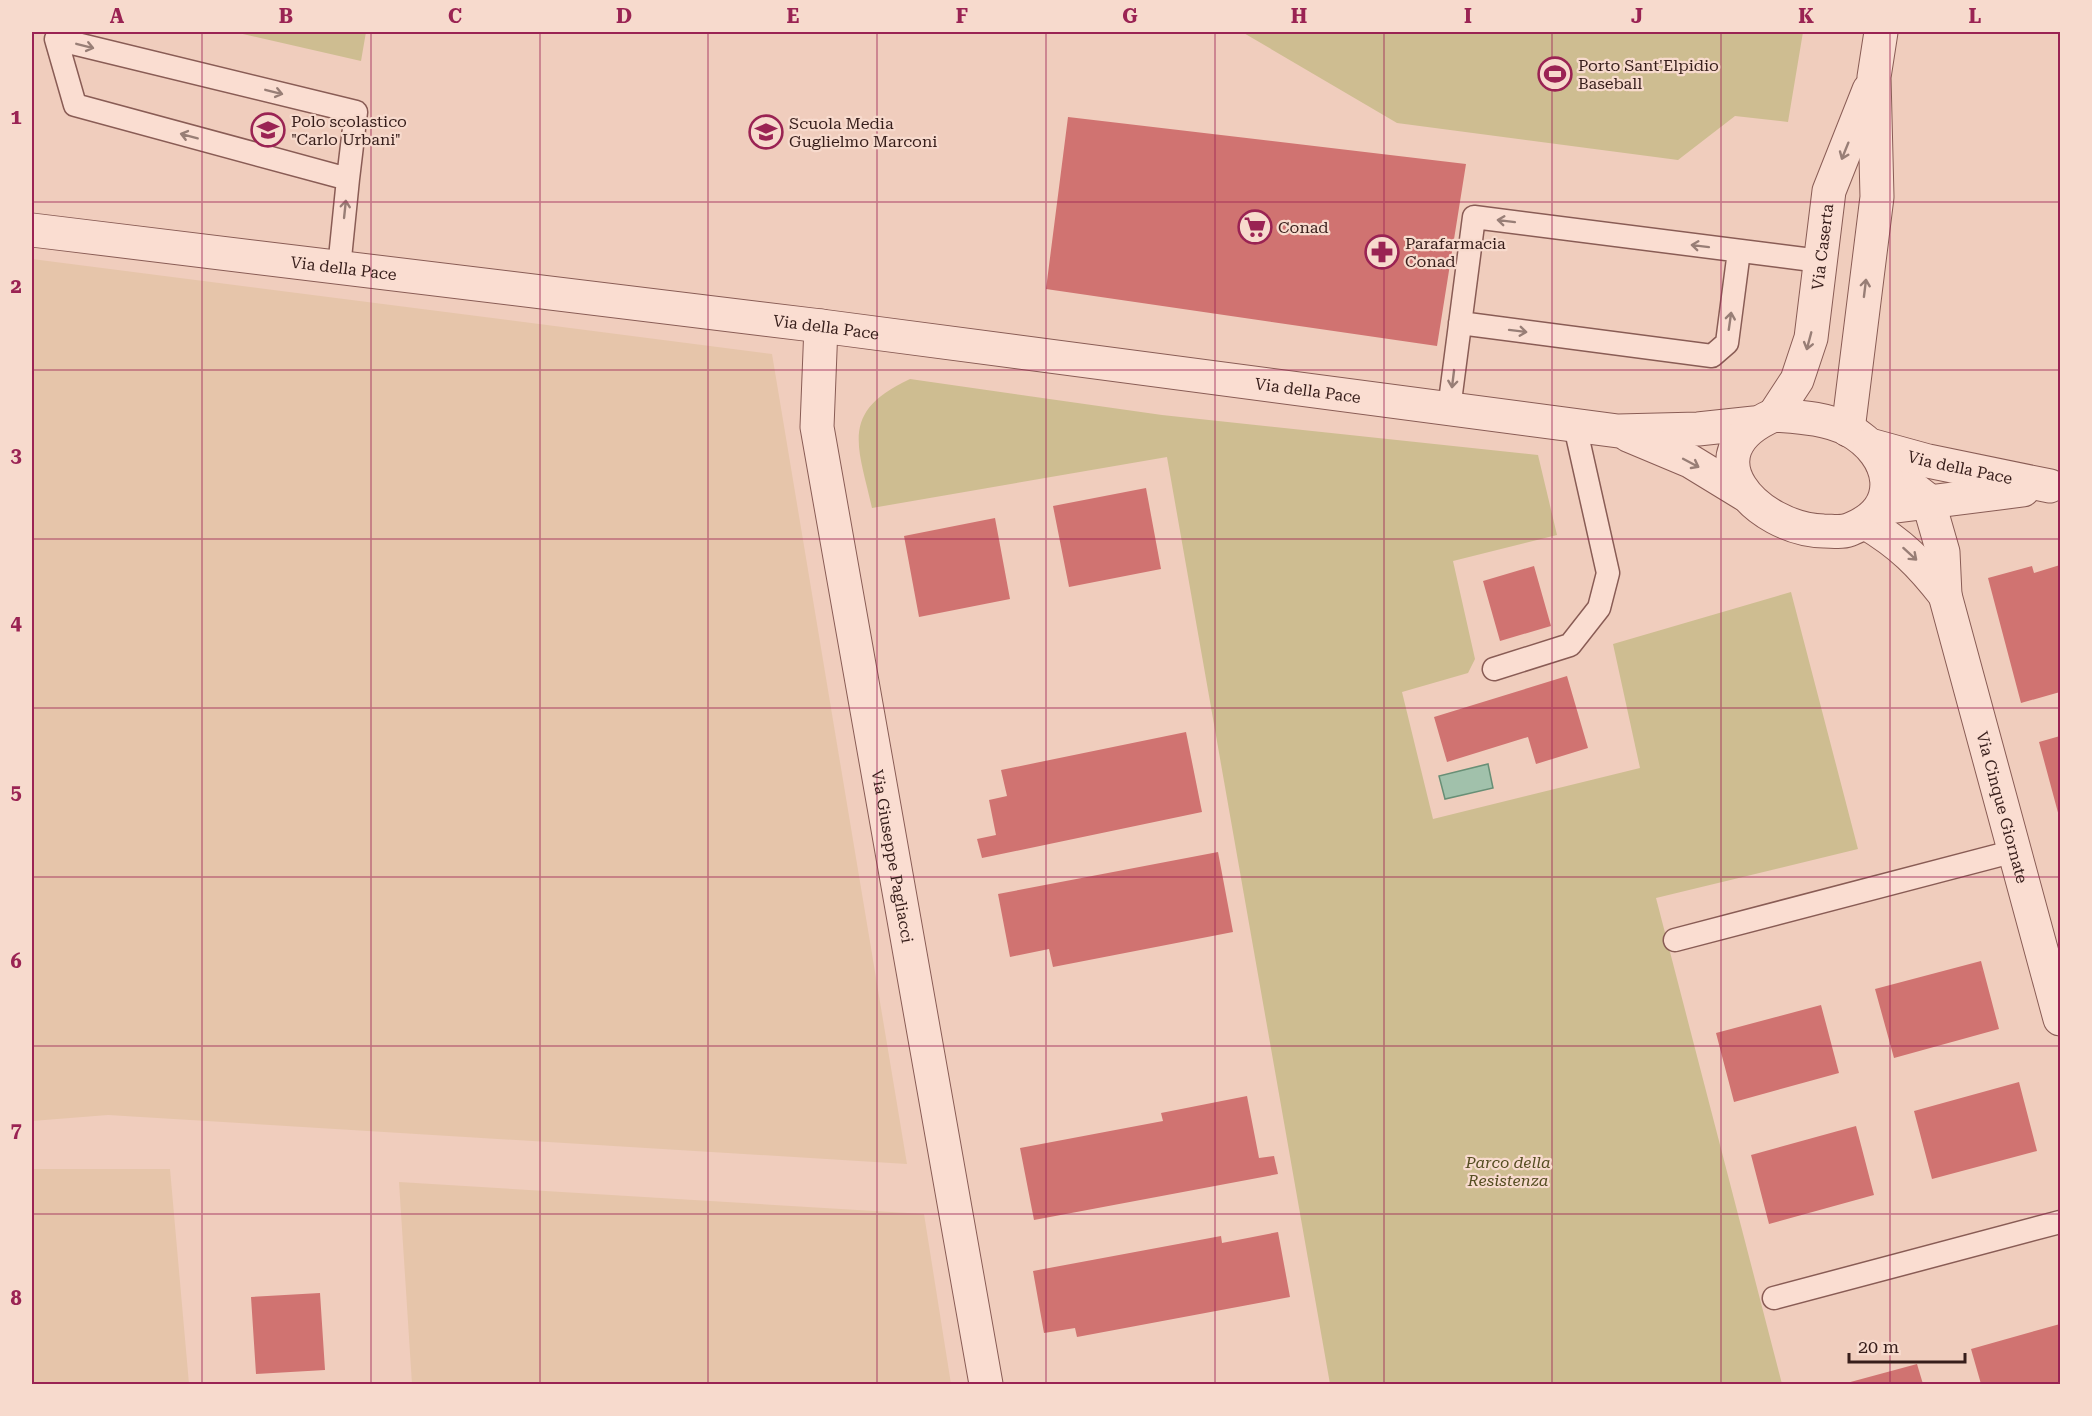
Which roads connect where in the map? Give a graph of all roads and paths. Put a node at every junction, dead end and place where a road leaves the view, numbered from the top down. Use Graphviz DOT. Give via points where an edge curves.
graph roads {
  1 [pos="1881,32"];
  2 [pos="1874,77"];
  3 [pos="348,179"];
  4 [pos="32,230"];
  5 [pos="1739,251"];
  6 [pos="1820,261"];
  7 [pos="339,268"];
  8 [pos="1460,323"];
  9 [pos="821,326"];
  10 [pos="1449,409"];
  11 [pos="1764,419"];
  12 [pos="1575,426"];
  13 [pos="1618,431"];
  14 [pos="1867,446"];
  15 [pos="2055,486"];
  16 [pos="1744,494"];
  17 [pos="1928,500"];
  18 [pos="1874,516"];
  19 [pos="1945,595"];
  20 [pos="1494,669"];
  21 [pos="2015,851"];
  22 [pos="1675,940"];
  23 [pos="2061,1019"];
  24 [pos="2061,1222"];
  25 [pos="1774,1298"];
  26 [pos="986,1384"];
  1 -- 2 [label="street, Via Caserta"];
  2 -- 6 [label="street, Via Caserta, one-way" via="1829,191"];
  14 -- 2 [label="street, Via Caserta, one-way" via="1877,197"];
  3 -- 3 [label="lane, one-way" via="75,105 56,39 356,112"];
  7 -- 3 [label="lane, one-way"];
  4 -- 7 [label="street, Via della Pace"];
  5 -- 6 [label="lane"];
  8 -- 5 [label="lane, one-way" via="1712,356 1727,343"];
  5 -- 8 [label="lane, one-way" via="1474,217"];
  6 -- 11 [label="street, Via Caserta, one-way" via="1811,338 1797,380"];
  7 -- 9 [label="street, Via della Pace"];
  8 -- 10 [label="lane, one-way"];
  9 -- 10 [label="street, Via della Pace"];
  9 -- 26 [label="street, Via Giuseppe Pagliacci" via="817,427"];
  10 -- 12 [label="street, Via della Pace"];
  11 -- 13 [label="street, Via della Pace" via="1698,429"];
  11 -- 14 [label="street" via="1812,418"];
  11 -- 16 [label="street" via="1741,437 1734,454 1734,473"];
  12 -- 13 [label="street, Via della Pace"];
  12 -- 20 [label="lane" via="1608,573 1599,608 1570,645"];
  13 -- 16 [label="street, Via della Pace, one-way" via="1690,461"];
  14 -- 15 [label="street, Via della Pace"];
  14 -- 17 [label="street"];
  14 -- 18 [label="street" via="1888,487"];
  15 -- 17 [label="street, Via della Pace"];
  16 -- 18 [label="street" via="1762,511 1788,524 1814,530 1846,531"];
  17 -- 18 [label="street, Via della Pace"];
  17 -- 19 [label="street, Via Cinque Giornate" via="1943,552"];
  18 -- 19 [label="street, Via Cinque Giornate, one-way"];
  19 -- 21 [label="street, Via Cinque Giornate"];
  21 -- 22 [label="lane"];
  21 -- 23 [label="street, Via Cinque Giornate"];
  24 -- 25 [label="lane"];
}
